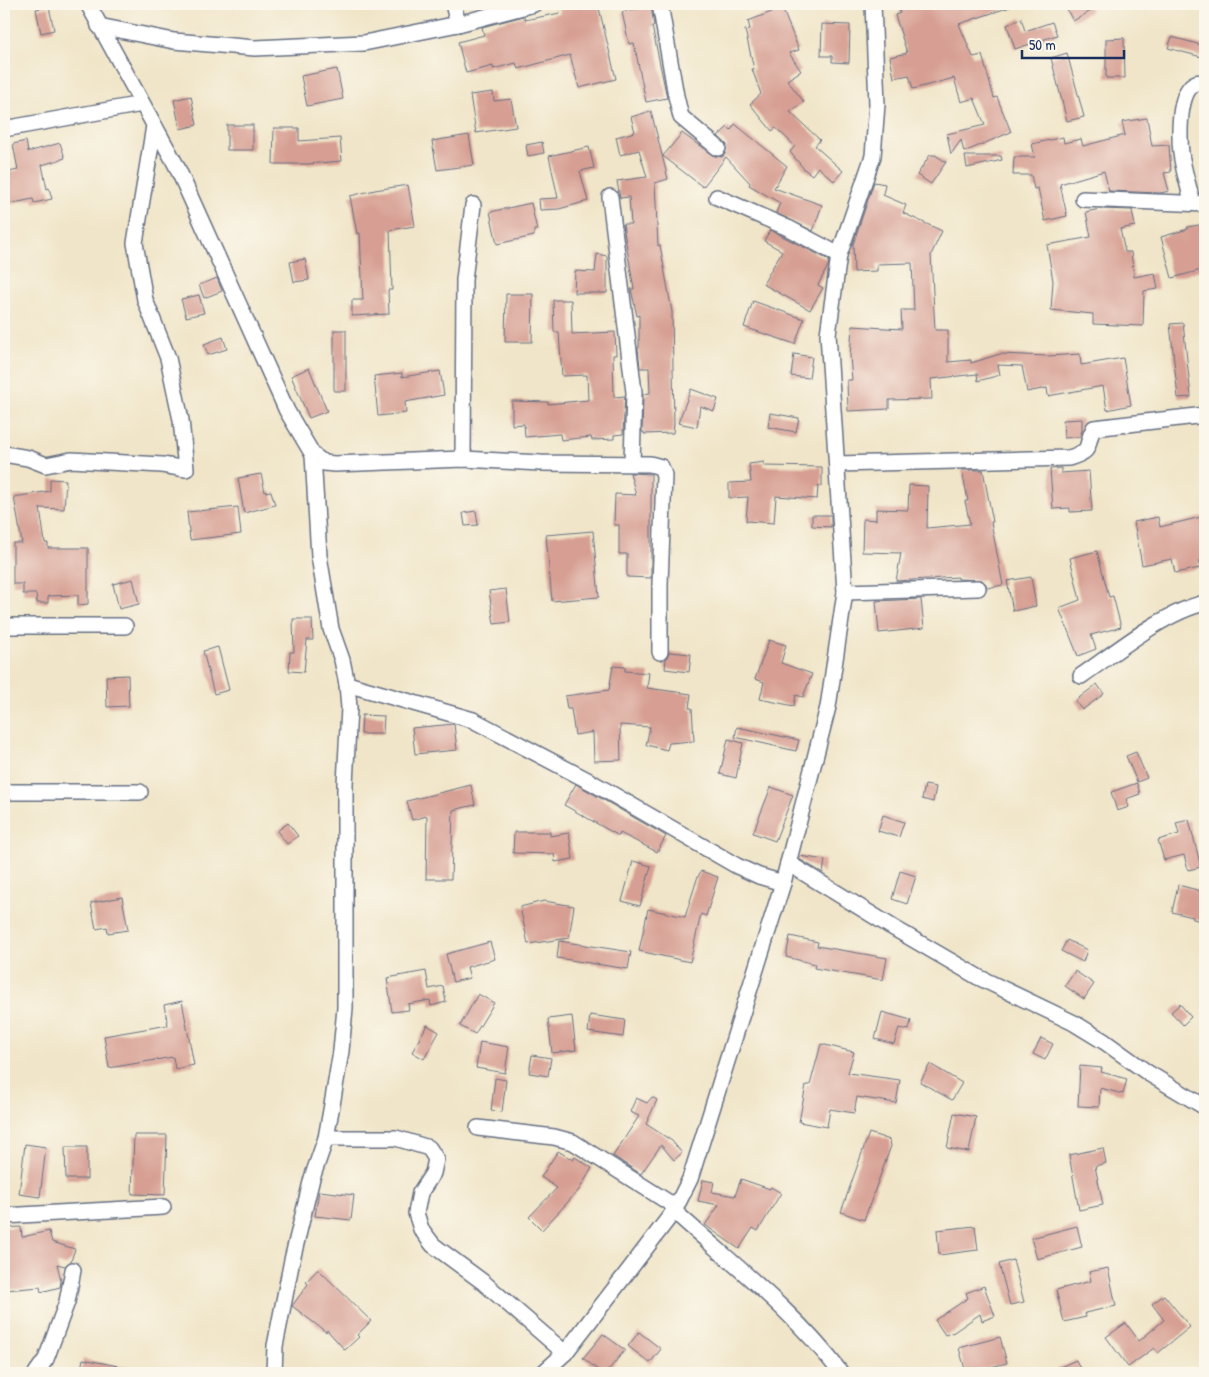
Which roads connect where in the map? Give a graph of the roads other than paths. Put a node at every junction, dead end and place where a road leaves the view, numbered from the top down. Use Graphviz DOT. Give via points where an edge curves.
graph roads {
  1 [pos="88,4"];
  2 [pos="453,4"];
  3 [pos="534,4"];
  4 [pos="660,4"];
  5 [pos="872,4"];
  6 [pos="458,24"];
  7 [pos="99,26"];
  8 [pos="1205,83"];
  9 [pos="142,104"];
  10 [pos="154,126"];
  11 [pos="4,129"];
  12 [pos="718,148"];
  13 [pos="610,197"];
  14 [pos="717,197"];
  15 [pos="1083,199"];
  16 [pos="1199,203"];
  17 [pos="473,205"];
  18 [pos="839,255"];
  19 [pos="1205,415"];
  20 [pos="4,454"];
  21 [pos="313,454"];
  22 [pos="463,460"];
  23 [pos="632,464"];
  24 [pos="837,464"];
  25 [pos="978,588"];
  26 [pos="845,592"];
  27 [pos="1205,603"];
  28 [pos="4,626"];
  29 [pos="125,626"];
  30 [pos="660,652"];
  31 [pos="1081,676"];
  32 [pos="347,684"];
  33 [pos="4,792"];
  34 [pos="140,792"];
  35 [pos="788,864"];
  36 [pos="783,883"];
  37 [pos="1205,1107"];
  38 [pos="478,1128"];
  39 [pos="326,1138"];
  40 [pos="163,1207"];
  41 [pos="675,1209"];
  42 [pos="4,1216"];
  43 [pos="73,1270"];
  44 [pos="565,1353"];
  45 [pos="36,1373"];
  46 [pos="274,1373"];
  47 [pos="544,1373"];
  48 [pos="841,1373"];
  1 -- 7 [label="street"];
  2 -- 6 [label="street"];
  3 -- 6 [label="street"];
  4 -- 12 [label="street" via="681,116"];
  5 -- 18 [label="street" via="877,104 873,156"];
  6 -- 7 [label="street" via="364,43 255,48 174,42"];
  7 -- 9 [label="street"];
  8 -- 16 [label="street" via="1192,85 1186,93 1180,116 1181,153"];
  9 -- 10 [label="street"];
  9 -- 11 [label="street"];
  10 -- 20 [label="street" via="136,243 145,300 168,358 181,420 186,469 71,460 46,465"];
  10 -- 21 [label="street" via="180,173 287,411"];
  13 -- 23 [label="street" via="634,392"];
  14 -- 18 [label="street"];
  15 -- 16 [label="street"];
  17 -- 22 [label="street" via="464,280"];
  18 -- 24 [label="street" via="828,334"];
  19 -- 24 [label="street" via="1094,428 1088,450 1069,458"];
  21 -- 22 [label="street" via="324,463 336,464"];
  21 -- 32 [label="street" via="319,556 331,629"];
  22 -- 23 [label="street"];
  23 -- 30 [label="street" via="661,467 664,475"];
  24 -- 26 [label="street"];
  25 -- 26 [label="street"];
  26 -- 35 [label="street" via="828,706"];
  27 -- 31 [label="street" via="1156,626"];
  28 -- 29 [label="street"];
  32 -- 36 [label="street" via="473,720 591,782 737,866"];
  32 -- 39 [label="street" via="345,1008"];
  33 -- 34 [label="street"];
  35 -- 36 [label="street"];
  35 -- 37 [label="street" via="978,978 1074,1023"];
  36 -- 41 [label="street" via="696,1161"];
  38 -- 41 [label="street" via="573,1142"];
  39 -- 44 [label="street" via="396,1138 429,1148 436,1159 433,1173 420,1193 416,1213 421,1229 433,1245 483,1282"];
  39 -- 46 [label="street" via="312,1178 292,1260 275,1346"];
  40 -- 42 [label="street"];
  41 -- 44 [label="street"];
  41 -- 48 [label="street" via="716,1250 774,1298"];
  43 -- 45 [label="street" via="67,1302 46,1358"];
  44 -- 47 [label="street"];
}
